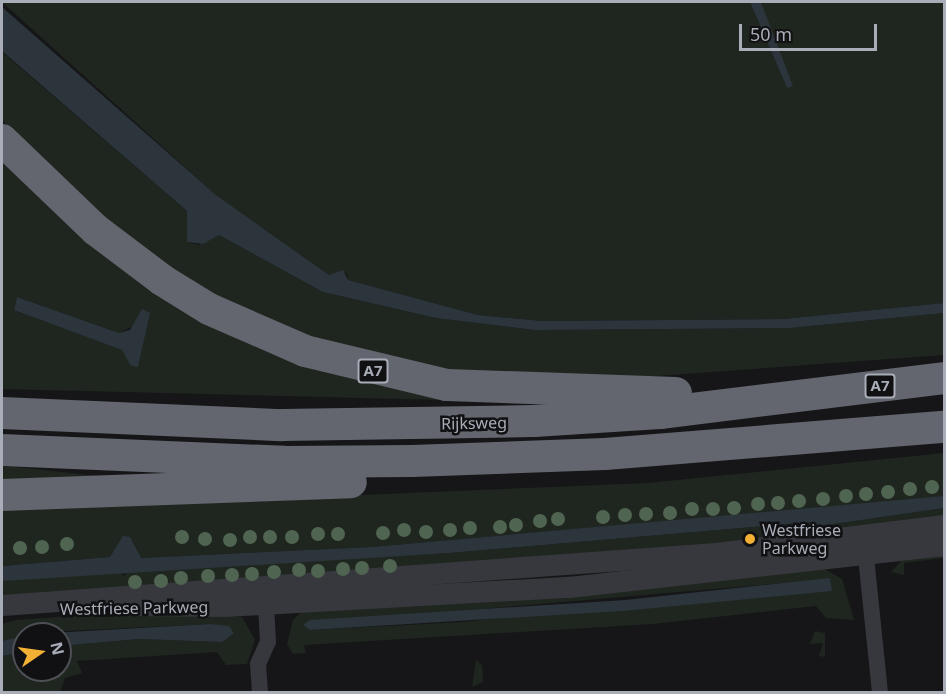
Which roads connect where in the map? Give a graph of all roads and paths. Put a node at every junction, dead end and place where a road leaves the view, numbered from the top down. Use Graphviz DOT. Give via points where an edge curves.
graph roads {
  1 [pos="2,140"];
  2 [pos="945,378"];
  3 [pos="815,395"];
  4 [pos="2,413"];
  5 [pos="945,427"];
  6 [pos="2,450"];
  7 [pos="605,454"];
  8 [pos="2,495"];
  9 [pos="945,525"];
  10 [pos="945,545"];
  11 [pos="865,547"];
  12 [pos="266,593"];
  13 [pos="2,605"];
  14 [pos="2,618"];
  15 [pos="260,693"];
  16 [pos="880,693"];
  1 -- 3 [label="highway, A7" via="96,230 162,280 209,309 305,351 447,385"];
  2 -- 3 [label="highway, Rijksweg / A7"];
  3 -- 4 [label="highway, Rijksweg / A7" via="660,413 424,424 282,425"];
  5 -- 7 [label="highway"];
  6 -- 7 [label="highway" via="285,462"];
  7 -- 8 [label="highway" via="449,480"];
  9 -- 11 [label="street, Westfriese Parkweg"];
  10 -- 11 [label="street, Westfriese Parkweg"];
  11 -- 12 [label="street, Westfriese Parkweg" via="567,565"];
  11 -- 16 [label="street"];
  12 -- 13 [label="street, Westfriese Parkweg"];
  12 -- 14 [label="street, Westfriese Parkweg"];
  12 -- 15 [label="street" via="268,642 258,664"];
}
